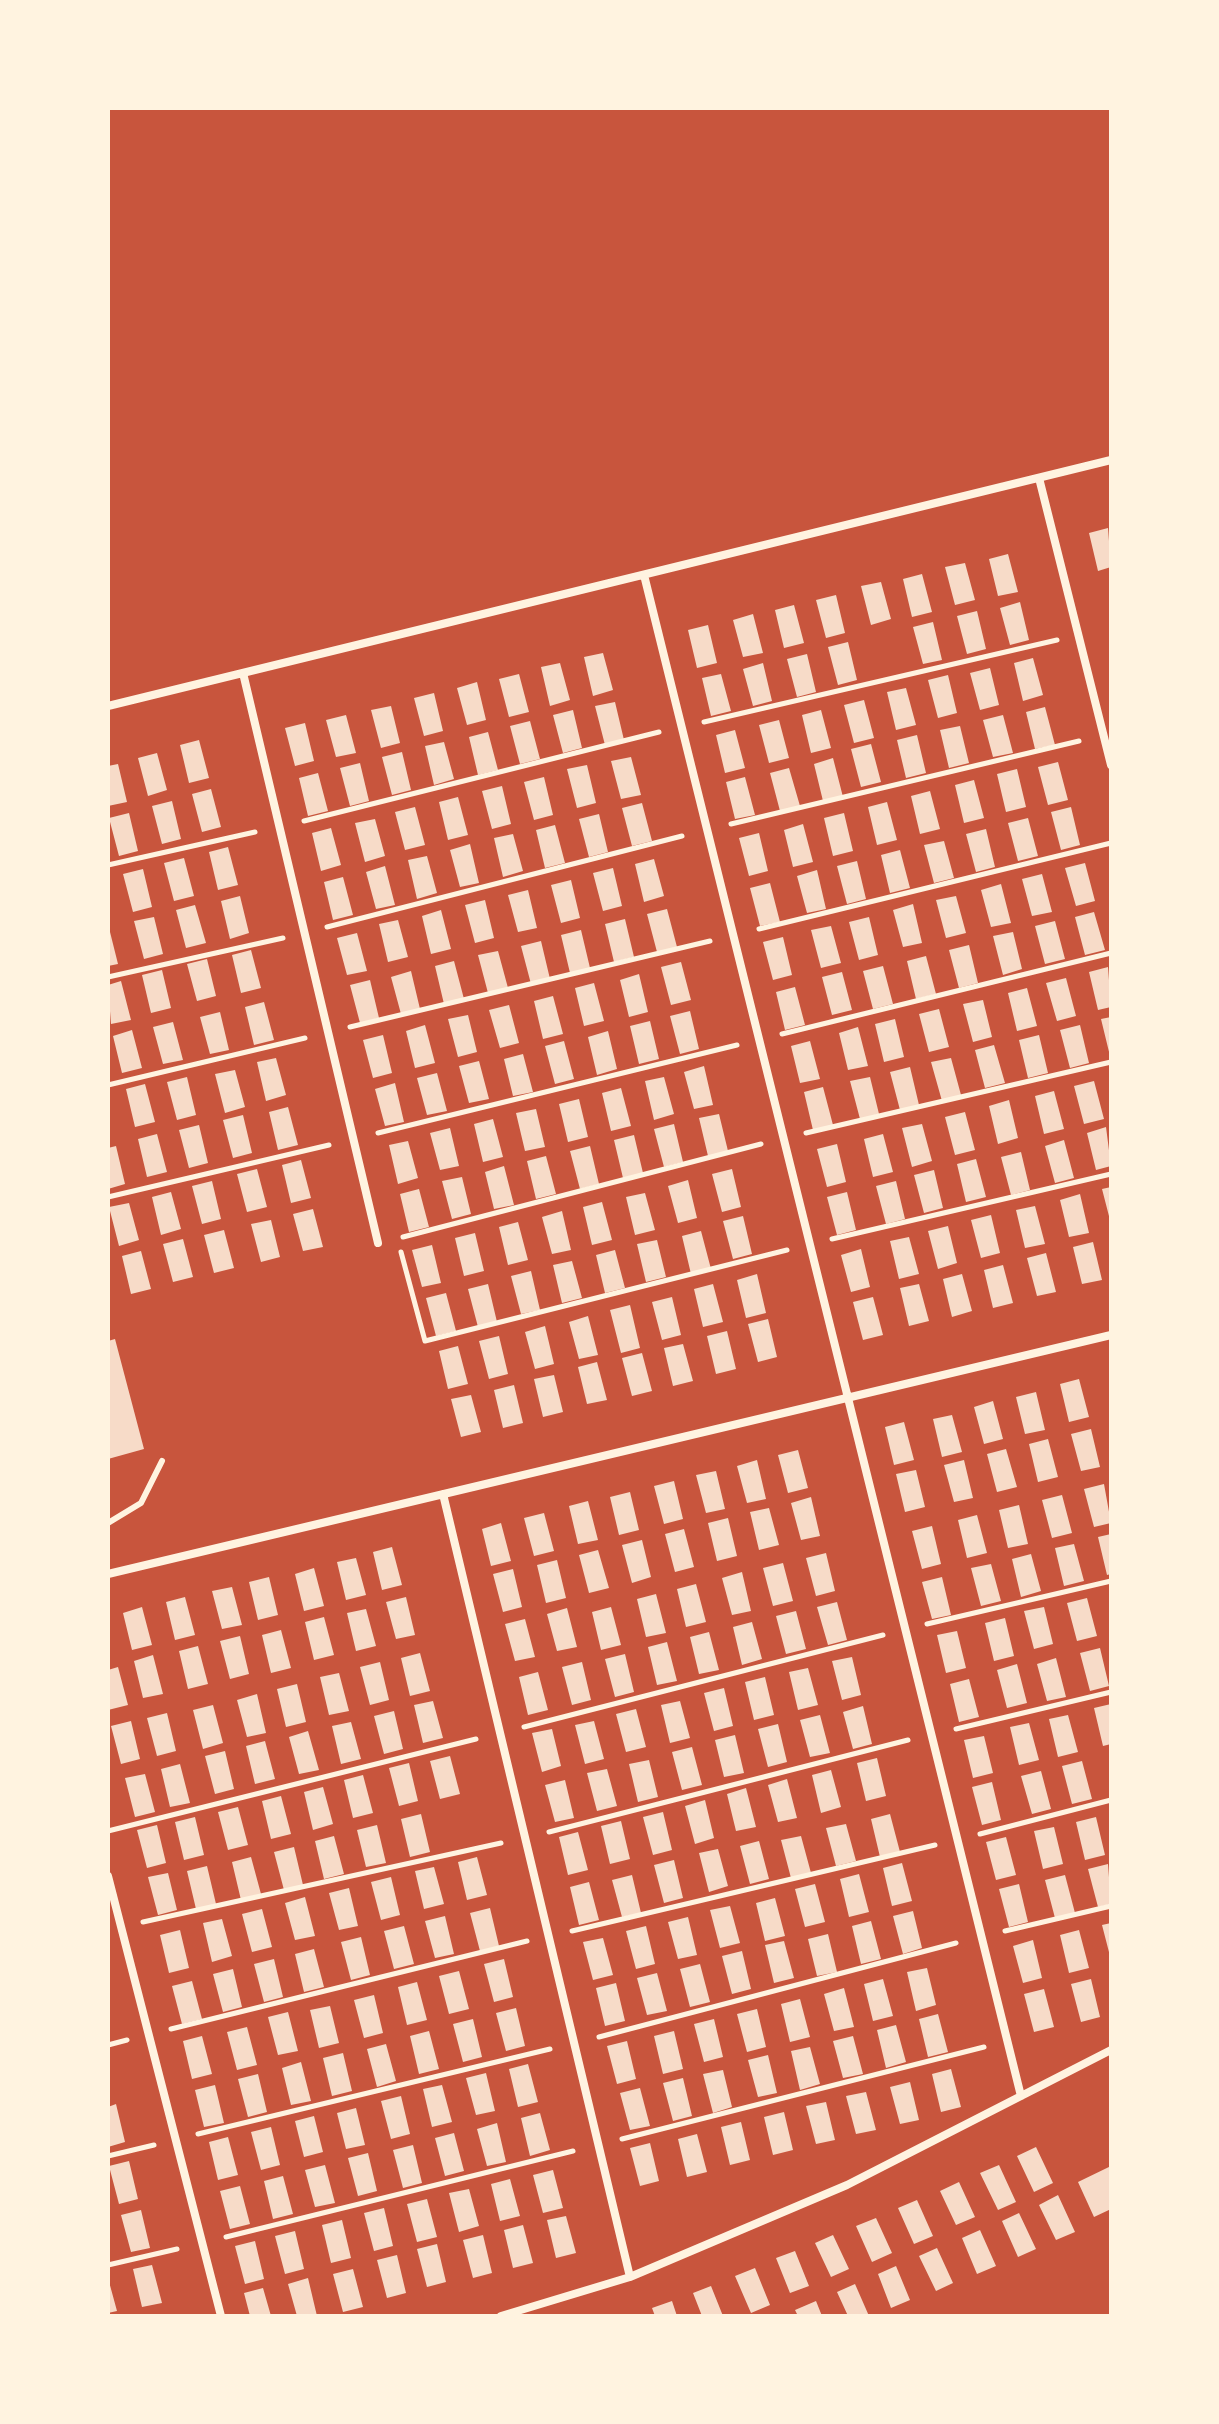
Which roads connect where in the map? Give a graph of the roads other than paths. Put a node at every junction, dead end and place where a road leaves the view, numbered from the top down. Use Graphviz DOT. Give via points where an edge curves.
graph roads {
  1 [pos="1111,460"];
  2 [pos="1039,478"];
  3 [pos="644,575"];
  4 [pos="243,673"];
  5 [pos="108,706"];
  6 [pos="1111,765"];
  7 [pos="378,1243"];
  8 [pos="1111,1335"];
  9 [pos="848,1398"];
  10 [pos="162,1461"];
  11 [pos="443,1494"];
  12 [pos="108,1523"];
  13 [pos="108,1574"];
  14 [pos="108,1876"];
  15 [pos="1111,2050"];
  16 [pos="1021,2096"];
  17 [pos="630,2277"];
  18 [pos="221,2316"];
  19 [pos="501,2316"];
  1 -- 2 [label="street"];
  2 -- 3 [label="street"];
  2 -- 6 [label="street"];
  3 -- 4 [label="street"];
  3 -- 9 [label="street"];
  4 -- 5 [label="street"];
  4 -- 7 [label="street"];
  8 -- 9 [label="street"];
  9 -- 11 [label="street"];
  9 -- 16 [label="street"];
  10 -- 12 [label="lane" via="141,1503"];
  11 -- 13 [label="street"];
  11 -- 17 [label="street"];
  14 -- 18 [label="street"];
  15 -- 16 [label="street"];
  16 -- 17 [label="street" via="847,2185"];
  17 -- 19 [label="street"];
}
